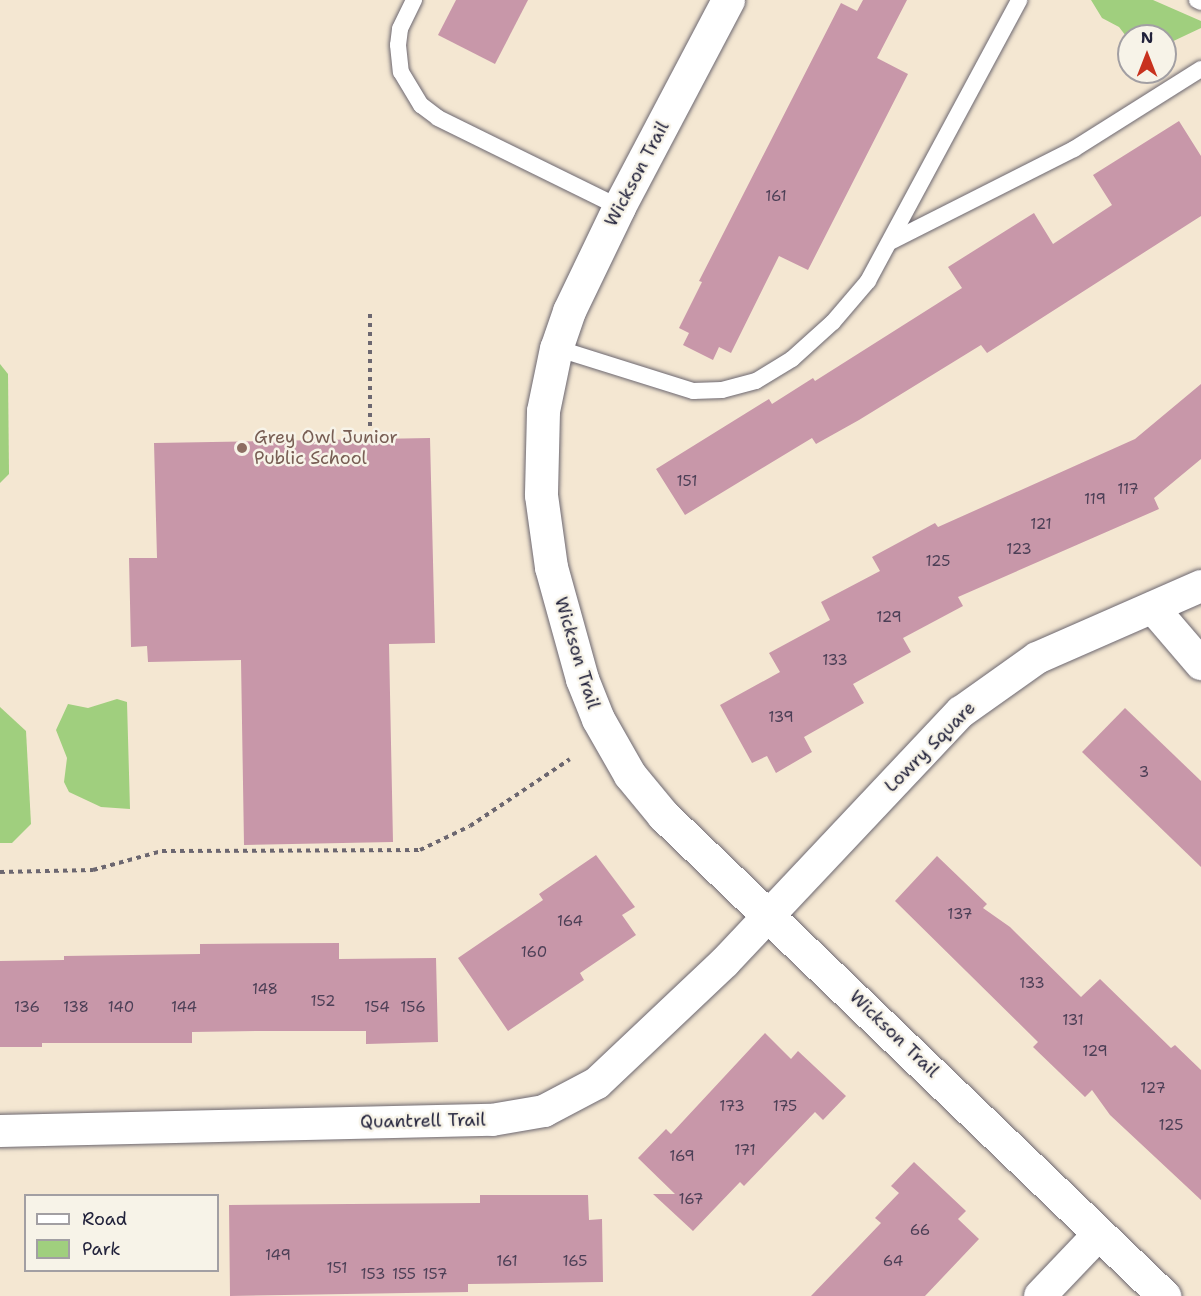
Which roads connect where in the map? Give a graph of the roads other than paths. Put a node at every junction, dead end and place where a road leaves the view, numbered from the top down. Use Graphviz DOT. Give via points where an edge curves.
graph roads {
  1 [pos="414,0"];
  2 [pos="728,0"];
  3 [pos="1019,0"];
  4 [pos="1197,0"];
  5 [pos="1201,2"];
  6 [pos="1201,69"];
  7 [pos="618,207"];
  8 [pos="892,241"];
  9 [pos="556,348"];
  10 [pos="1201,586"];
  11 [pos="1154,608"];
  12 [pos="1201,664"];
  13 [pos="769,914"];
  14 [pos="0,1131"];
  15 [pos="1099,1234"];
  16 [pos="1040,1296"];
  17 [pos="1164,1296"];
  1 -- 7 [label="lane" via="400,29 398,45 401,72 421,105 438,118"];
  2 -- 7 [label="street, Wickson Trail"];
  3 -- 8 [label="lane"];
  4 -- 5 [label="lane"];
  6 -- 8 [label="lane" via="1074,149"];
  7 -- 9 [label="street, Wickson Trail"];
  8 -- 9 [label="lane" via="868,281 833,322 792,359 756,381 722,390 693,390"];
  9 -- 13 [label="street, Wickson Trail" via="543,411 541,495 551,567 582,679 598,719 630,775 663,815"];
  10 -- 11 [label="street, Lowry Square"];
  11 -- 12 [label="street"];
  11 -- 13 [label="street, Lowry Square" via="1037,658 961,711"];
  13 -- 14 [label="street, Quantrell Trail" via="597,1083 544,1111 492,1120"];
  13 -- 15 [label="street, Wickson Trail"];
  15 -- 16 [label="street"];
  15 -- 17 [label="street, Wickson Trail"];
}
